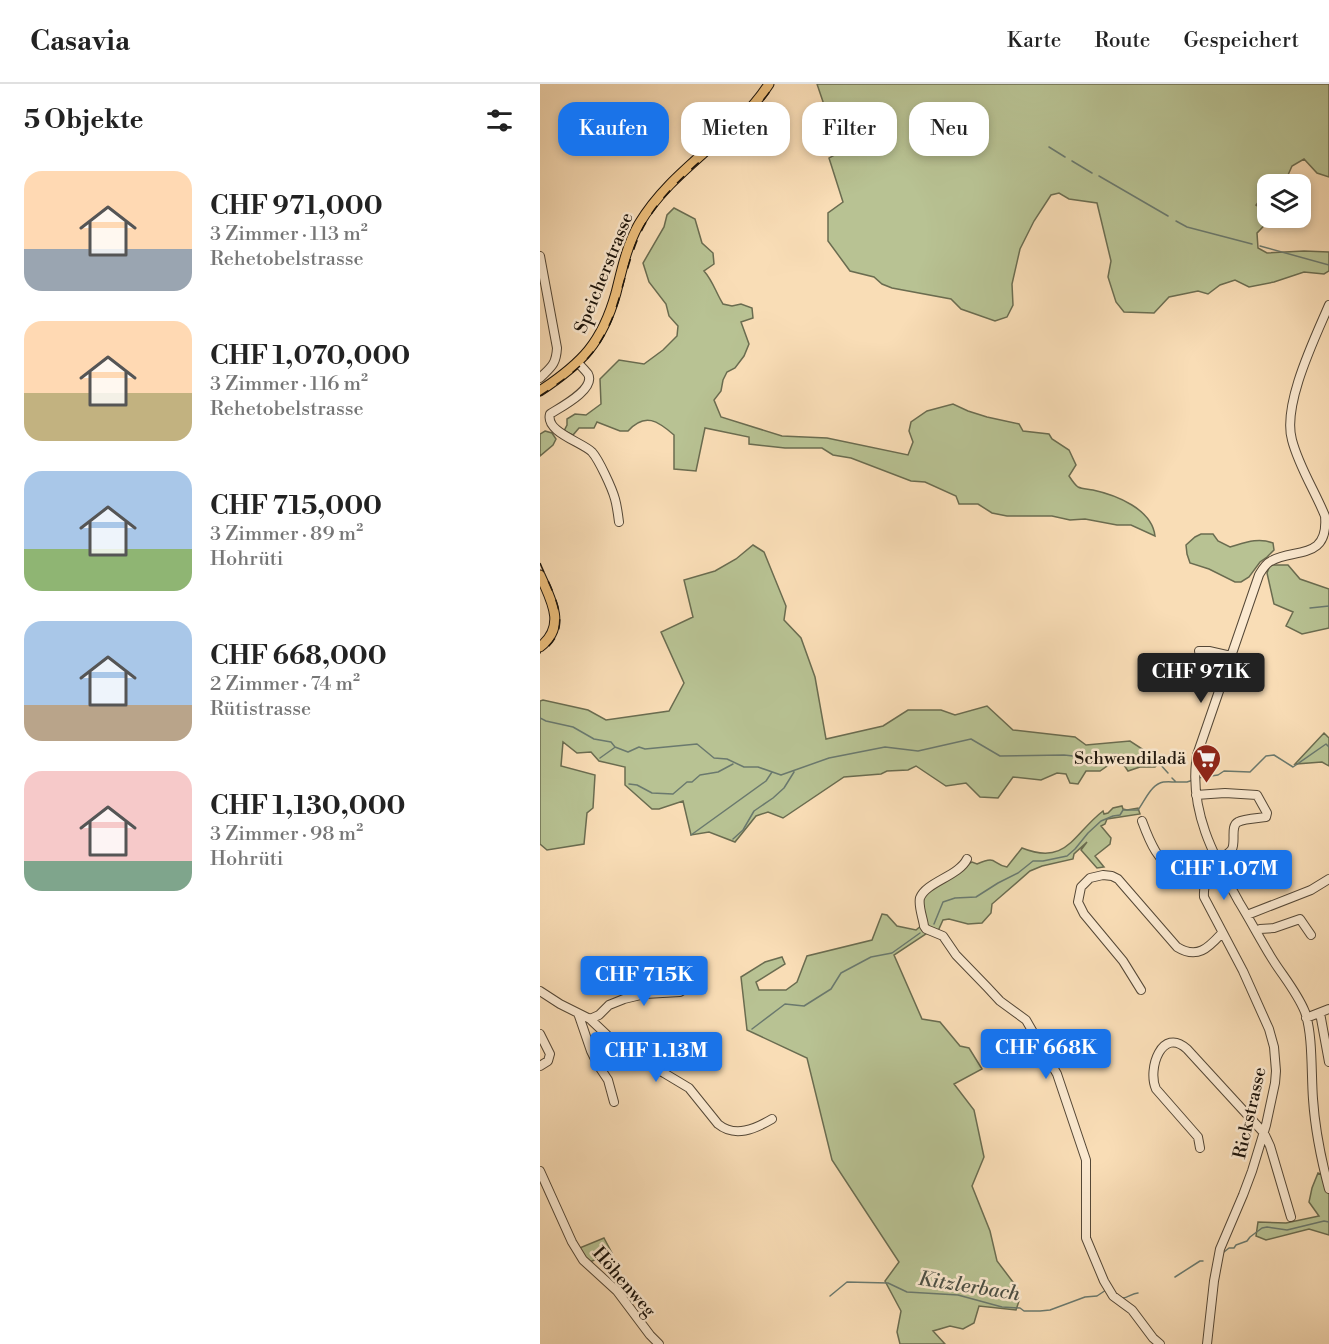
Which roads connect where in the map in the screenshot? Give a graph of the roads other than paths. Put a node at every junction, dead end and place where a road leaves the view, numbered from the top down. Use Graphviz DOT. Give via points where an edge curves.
graph roads {
  1 [pos="770,84"];
  2 [pos="540,256"];
  3 [pos="1329,304"];
  4 [pos="578,363"];
  5 [pos="540,378"];
  6 [pos="540,389"];
  7 [pos="620,522"];
  8 [pos="540,575"];
  9 [pos="540,647"];
  10 [pos="1199,651"];
  11 [pos="1231,656"];
  12 [pos="1196,795"];
  13 [pos="1142,821"];
  14 [pos="967,859"];
  15 [pos="1217,860"];
  16 [pos="1221,870"];
  17 [pos="1208,879"];
  18 [pos="1329,879"];
  19 [pos="1247,915"];
  20 [pos="1256,932"];
  21 [pos="1222,933"];
  22 [pos="1311,935"];
  23 [pos="691,985"];
  24 [pos="1141,990"];
  25 [pos="540,991"];
  26 [pos="1329,1009"];
  27 [pos="578,1013"];
  28 [pos="1320,1013"];
  29 [pos="1306,1018"];
  30 [pos="590,1019"];
  31 [pos="540,1034"];
  32 [pos="1329,1062"];
  33 [pos="540,1066"];
  34 [pos="614,1102"];
  35 [pos="772,1119"];
  36 [pos="1264,1133"];
  37 [pos="1200,1148"];
  38 [pos="540,1171"];
  39 [pos="1329,1189"];
  40 [pos="1291,1217"];
  41 [pos="659,1344"];
  42 [pos="1160,1344"];
  43 [pos="1207,1344"];
  1 -- 4 [label="main road, Speicherstrasse" via="749,110 647,211 633,234 604,326"];
  2 -- 5 [label="street" via="557,348 555,363"];
  3 -- 11 [label="street" via="1299,380 1290,420 1294,448 1325,516 1325,535 1307,553 1275,559 1263,568"];
  4 -- 6 [label="main road, Speicherstrasse"];
  4 -- 7 [label="street" via="588,375 588,384 583,392 550,414 549,419 563,434 594,454 615,498"];
  8 -- 9 [label="main road" via="552,603 555,624"];
  10 -- 11 [label="street"];
  11 -- 12 [label="street" via="1197,755"];
  12 -- 15 [label="street" via="1206,836"];
  12 -- 15 [label="street" via="1257,795 1267,813 1266,817 1236,822 1233,848"];
  13 -- 17 [label="street" via="1167,866 1177,873"];
  14 -- 42 [label="street" via="920,898 924,926 943,936 987,987 1026,1020 1057,1074 1086,1160 1086,1238 1113,1296 1131,1310"];
  15 -- 16 [label="street"];
  16 -- 17 [label="street"];
  16 -- 19 [label="street"];
  17 -- 21 [label="street, Rickstrasse" via="1204,897"];
  18 -- 19 [label="street"];
  19 -- 20 [label="street"];
  20 -- 22 [label="street" via="1300,919"];
  20 -- 29 [label="street"];
  21 -- 24 [label="street" via="1207,949 1184,951 1118,879 1103,874 1090,878 1081,887 1080,908"];
  21 -- 36 [label="street, Rickstrasse" via="1274,1047 1275,1083"];
  23 -- 30 [label="street" via="680,992 624,999"];
  25 -- 27 [label="street"];
  26 -- 28 [label="street"];
  27 -- 30 [label="street"];
  27 -- 34 [label="street"];
  28 -- 29 [label="street"];
  28 -- 32 [label="street"];
  29 -- 39 [label="street" via="1316,1130"];
  30 -- 35 [label="street" via="620,1052 689,1089 723,1128 746,1130"];
  31 -- 33 [label="street" via="550,1054"];
  36 -- 37 [label="street" via="1182,1044 1168,1043 1158,1053 1153,1083 1198,1137"];
  36 -- 40 [label="street"];
  36 -- 43 [label="street, Rickstrasse" via="1244,1195 1220,1249"];
  38 -- 41 [label="street, Höhenweg" via="584,1260 617,1291"];
}
